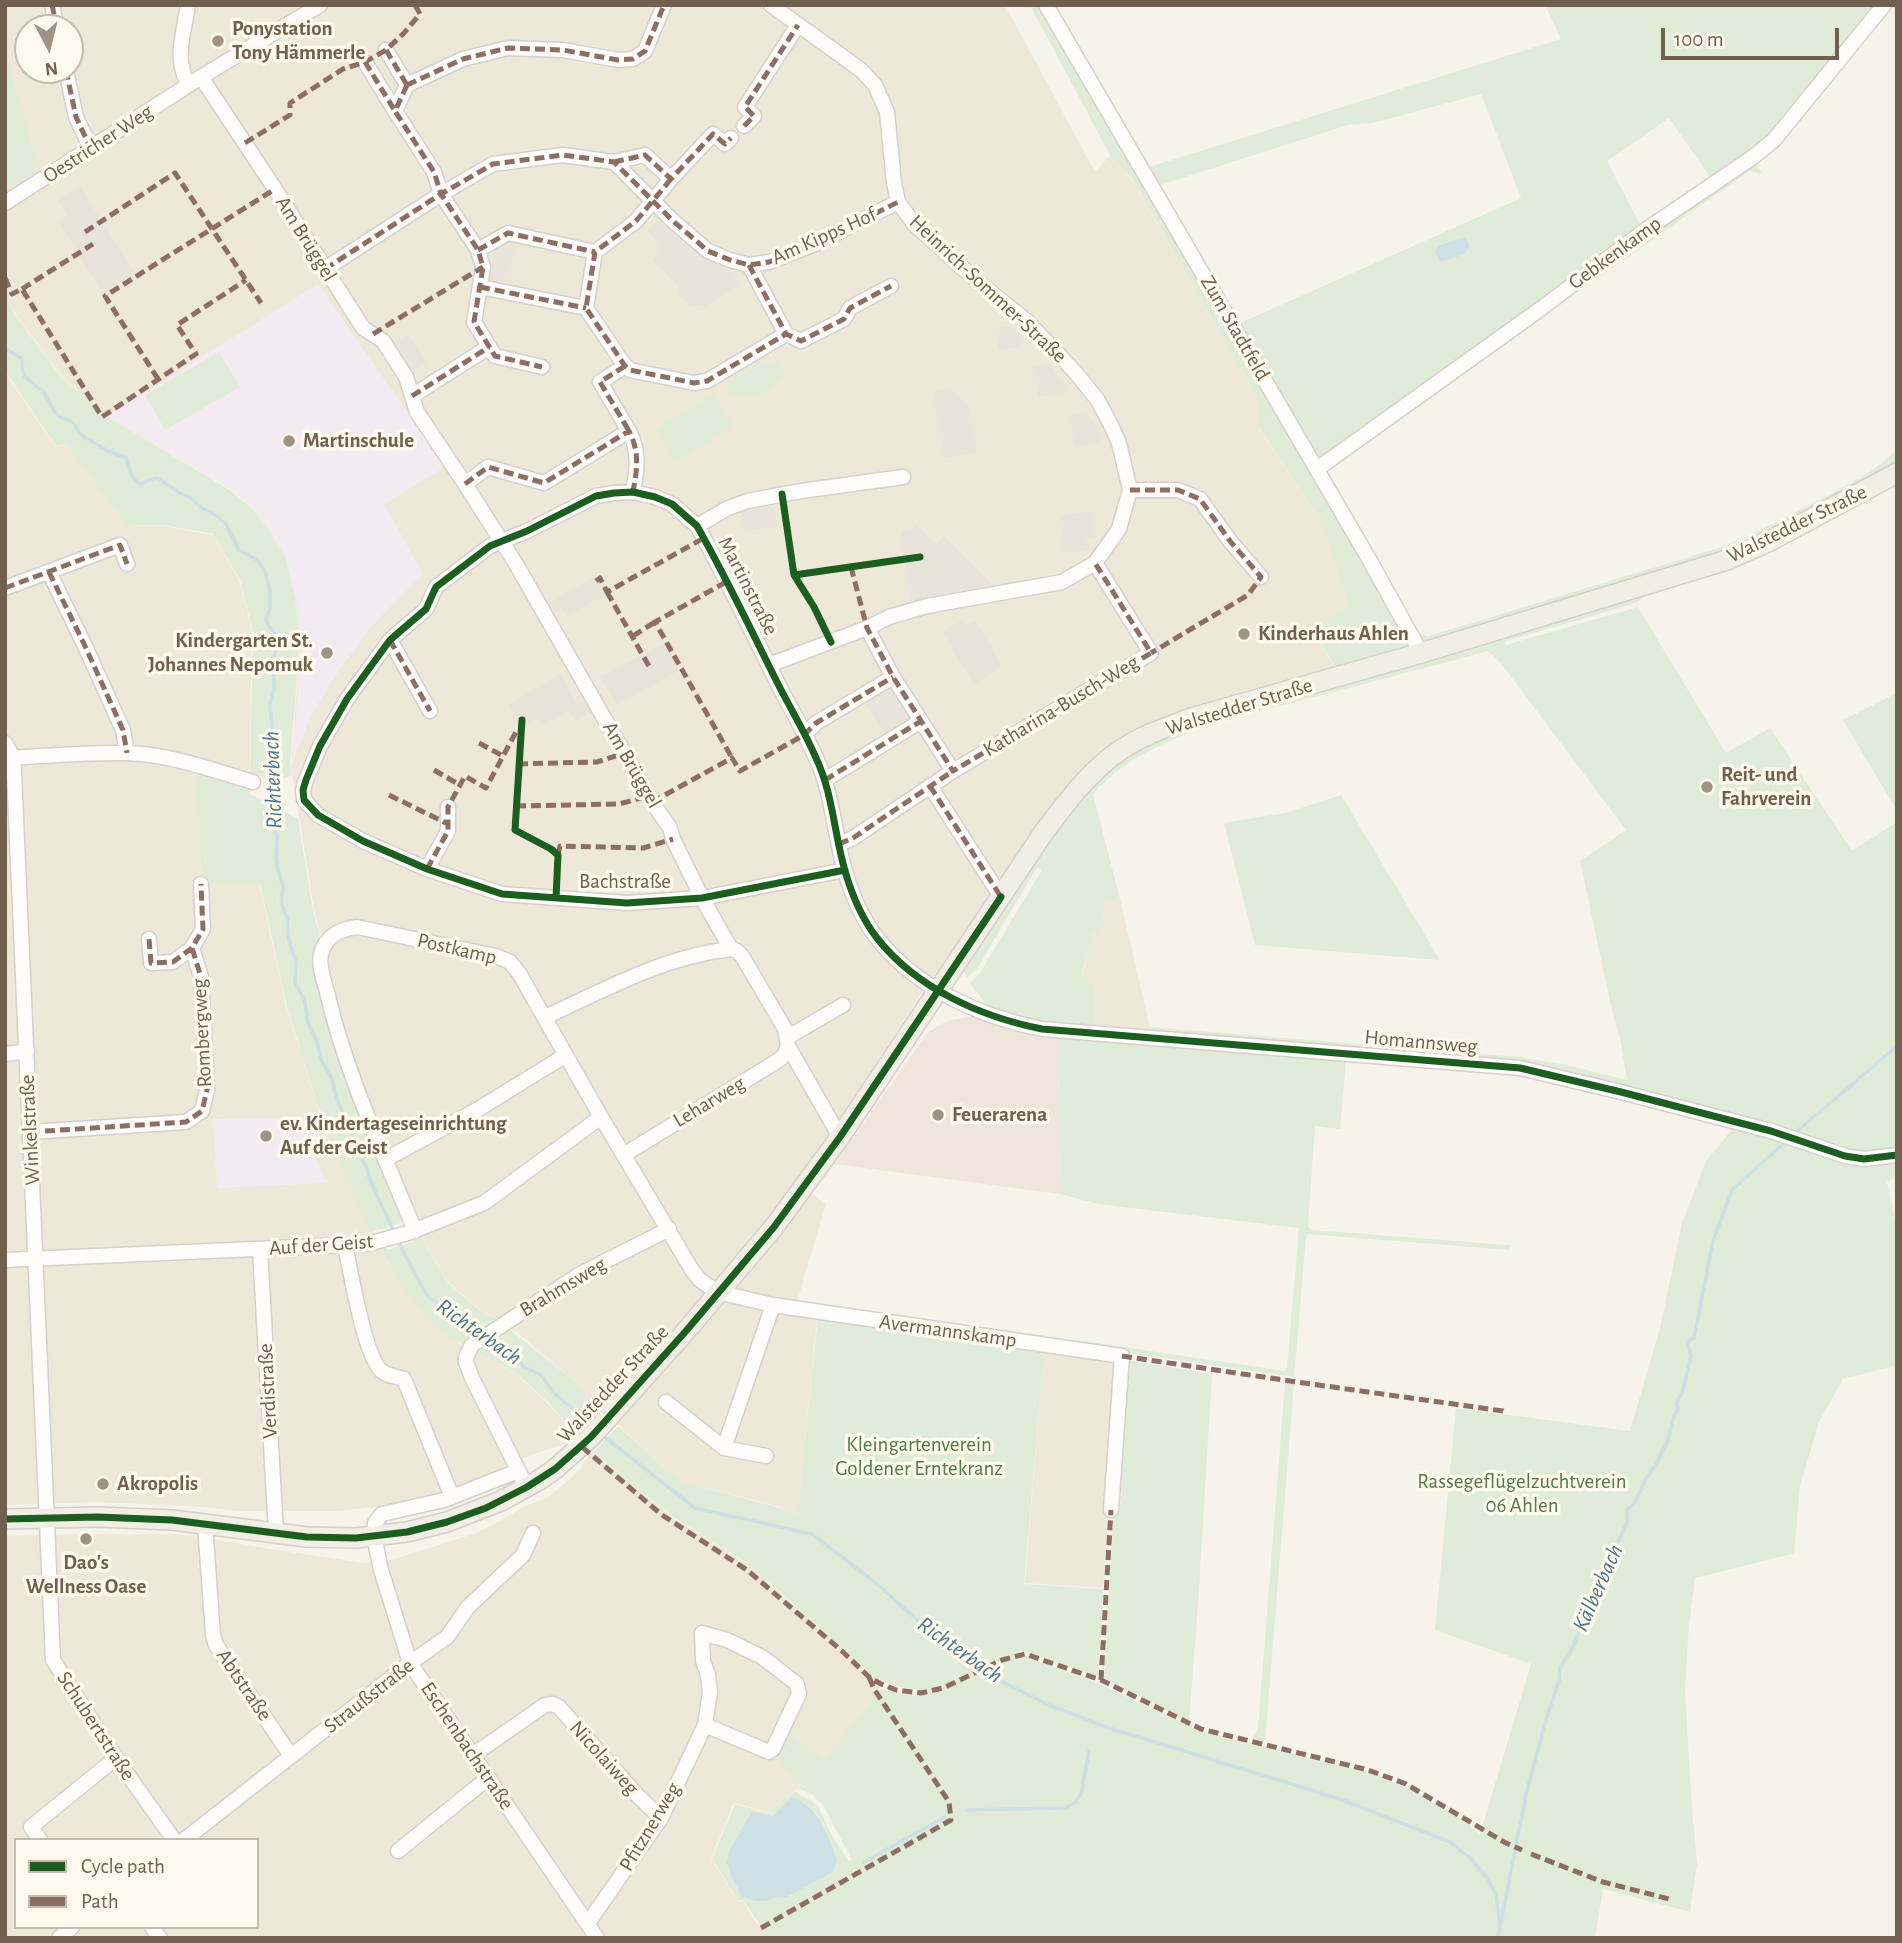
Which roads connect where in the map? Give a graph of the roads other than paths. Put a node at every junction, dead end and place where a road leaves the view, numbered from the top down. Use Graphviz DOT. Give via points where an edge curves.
graph roads {
  1 [pos="188,5"];
  2 [pos="320,5"];
  3 [pos="664,5"];
  4 [pos="771,5"];
  5 [pos="1046,5"];
  6 [pos="1884,5"];
  7 [pos="798,25"];
  8 [pos="195,81"];
  9 [pos="69,84"];
  10 [pos="407,85"];
  11 [pos="395,111"];
  12 [pos="744,126"];
  13 [pos="731,138"];
  14 [pos="91,149"];
  15 [pos="614,162"];
  16 [pos="671,179"];
  17 [pos="441,194"];
  18 [pos="654,200"];
  19 [pos="898,202"];
  20 [pos="5,203"];
  21 [pos="478,250"];
  22 [pos="595,251"];
  23 [pos="749,265"];
  24 [pos="325,269"];
  25 [pos="891,286"];
  26 [pos="481,287"];
  27 [pos="586,308"];
  28 [pos="786,334"];
  29 [pos="489,347"];
  30 [pos="625,366"];
  31 [pos="542,367"];
  32 [pos="412,396"];
  33 [pos="629,431"];
  34 [pos="1317,469"];
  35 [pos="1897,473"];
  36 [pos="903,477"];
  37 [pos="465,484"];
  38 [pos="1130,491"];
  39 [pos="633,492"];
  40 [pos="697,526"];
  41 [pos="502,541"];
  42 [pos="1095,563"];
  43 [pos="127,564"];
  44 [pos="49,572"];
  45 [pos="1261,576"];
  46 [pos="5,588"];
  47 [pos="867,628"];
  48 [pos="390,640"];
  49 [pos="1421,653"];
  50 [pos="769,665"];
  51 [pos="893,677"];
  52 [pos="430,711"];
  53 [pos="921,721"];
  54 [pos="804,735"];
  55 [pos="5,743"];
  56 [pos="127,753"];
  57 [pos="9,758"];
  58 [pos="953,771"];
  59 [pos="825,780"];
  60 [pos="253,782"];
  61 [pos="930,786"];
  62 [pos="303,795"];
  63 [pos="448,807"];
  64 [pos="839,844"];
  65 [pos="428,869"];
  66 [pos="845,870"];
  67 [pos="201,884"];
  68 [pos="1001,897"];
  69 [pos="702,898"];
  70 [pos="149,939"];
  71 [pos="192,948"];
  72 [pos="731,949"];
  73 [pos="938,990"];
  74 [pos="843,1005"];
  75 [pos="545,1017"];
  76 [pos="788,1041"];
  77 [pos="27,1051"];
  78 [pos="5,1054"];
  79 [pos="566,1055"];
  80 [pos="601,1116"];
  81 [pos="30,1132"];
  82 [pos="841,1137"];
  83 [pos="625,1154"];
  84 [pos="1897,1156"];
  85 [pos="386,1159"];
  86 [pos="669,1229"];
  87 [pos="412,1232"];
  88 [pos="345,1245"];
  89 [pos="260,1249"];
  90 [pos="37,1259"];
  91 [pos="5,1260"];
  92 [pos="717,1292"];
  93 [pos="773,1305"];
  94 [pos="666,1402"];
  95 [pos="724,1448"];
  96 [pos="766,1456"];
  97 [pos="522,1479"];
  98 [pos="452,1497"];
  99 [pos="1111,1510"];
  100 [pos="47,1518"];
  101 [pos="5,1519"];
  102 [pos="205,1524"];
  103 [pos="276,1533"];
  104 [pos="533,1533"];
  105 [pos="374,1536"];
  106 [pos="410,1662"];
  107 [pos="705,1725"];
  108 [pos="473,1755"];
  109 [pos="291,1756"];
  110 [pos="116,1758"];
  111 [pos="488,1778"];
  112 [pos="660,1818"];
  113 [pos="39,1838"];
  114 [pos="173,1838"];
  115 [pos="187,1838"];
  116 [pos="398,1851"];
  117 [pos="587,1923"];
  118 [pos="597,1938"];
  1 -- 8 [label="street" via="179,56 182,72"];
  2 -- 8 [label="street"];
  3 -- 10 [label="street" via="645,51 633,59 508,48 463,59"];
  4 -- 7 [label="street, Heinrich-Sommer-Straße"];
  5 -- 34 [label="street, Zum Stadtfeld"];
  6 -- 34 [label="street, Gebkenkamp" via="1774,140"];
  7 -- 12 [label="street" via="745,107 754,116"];
  7 -- 19 [label="street, Heinrich-Sommer-Straße" via="861,69 875,85 887,113"];
  8 -- 14 [label="street, Oestricher Weg"];
  8 -- 24 [label="street, Am Brüggel" via="275,189"];
  9 -- 14 [label="street" via="76,117"];
  10 -- 11 [label="street"];
  10 -- 11 [label="street" via="389,55 369,68"];
  11 -- 17 [label="street" via="434,172"];
  13 -- 16 [label="street" via="725,144 713,134"];
  14 -- 20 [label="street, Oestricher Weg"];
  15 -- 16 [label="street" via="645,155"];
  15 -- 17 [label="street" via="563,155 493,164"];
  15 -- 18 [label="street, Am Kipps Hof"];
  16 -- 18 [label="street"];
  17 -- 21 [label="street"];
  17 -- 24 [label="street"];
  18 -- 22 [label="street" via="636,221"];
  18 -- 23 [label="street, Am Kipps Hof" via="708,251"];
  19 -- 23 [label="street, Am Kipps Hof" via="816,244"];
  19 -- 38 [label="street, Heinrich-Sommer-Straße" via="915,225 1028,322 1097,399 1119,443"];
  21 -- 22 [label="street" via="508,233"];
  21 -- 26 [label="street" via="483,267"];
  22 -- 27 [label="street"];
  23 -- 28 [label="street, Am Kipps Hof"];
  24 -- 32 [label="street, Am Brüggel" via="363,328 383,341 406,377"];
  25 -- 28 [label="street" via="850,308 844,319 801,341"];
  26 -- 27 [label="street"];
  26 -- 29 [label="street" via="474,322"];
  27 -- 30 [label="street"];
  28 -- 30 [label="street" via="707,382"];
  29 -- 31 [label="street" via="495,356"];
  29 -- 32 [label="street"];
  30 -- 33 [label="street" via="600,382"];
  32 -- 37 [label="street, Am Brüggel" via="417,412"];
  33 -- 37 [label="street" via="544,483 488,467"];
  33 -- 39 [label="street" via="638,456"];
  34 -- 49 [label="street, Zum Stadtfeld"];
  35 -- 49 [label="main road, Walstedder Straße" via="1727,560"];
  36 -- 40 [label="street, Martinstraße" via="748,500"];
  37 -- 41 [label="street, Am Brüggel"];
  38 -- 42 [label="street, Heinrich-Sommer-Straße" via="1119,528"];
  38 -- 45 [label="street" via="1178,490 1200,499"];
  39 -- 40 [label="street, Martinstraße" via="672,504"];
  39 -- 41 [label="street, Martinstraße" via="596,496"];
  40 -- 50 [label="street, Martinstraße"];
  41 -- 48 [label="street, Martinstraße" via="436,587 426,609"];
  41 -- 69 [label="street, Am Brüggel" via="670,828"];
  42 -- 47 [label="street, Heinrich-Sommer-Straße" via="1062,582 927,606"];
  42 -- 58 [label="street, Katharina-Busch-Weg" via="1151,653"];
  43 -- 44 [label="street" via="120,545"];
  44 -- 46 [label="street"];
  44 -- 56 [label="street" via="123,730"];
  47 -- 50 [label="street, Heinrich-Sommer-Straße"];
  47 -- 51 [label="street"];
  48 -- 52 [label="street"];
  48 -- 62 [label="street, Martinstraße" via="320,746"];
  49 -- 68 [label="main road, Walstedder Straße" via="1203,715 1135,742 1074,792"];
  50 -- 54 [label="street, Martinstraße"];
  51 -- 53 [label="street"];
  51 -- 54 [label="street" via="816,723"];
  53 -- 58 [label="street"];
  53 -- 59 [label="street"];
  54 -- 59 [label="street, Martinstraße"];
  55 -- 57 [label="street, Winkelstraße"];
  56 -- 57 [label="street"];
  56 -- 60 [label="street" via="193,764"];
  57 -- 77 [label="street, Winkelstraße"];
  58 -- 61 [label="street, Katharina-Busch-Weg"];
  59 -- 64 [label="street, Martinstraße"];
  61 -- 64 [label="street, Katharina-Busch-Weg"];
  61 -- 68 [label="street"];
  62 -- 65 [label="street, Bachstraße" via="318,814 363,841"];
  63 -- 65 [label="street" via="449,831"];
  64 -- 66 [label="street, Martinstraße"];
  65 -- 69 [label="street, Bachstraße" via="502,894 627,903"];
  66 -- 69 [label="street, Bachstraße"];
  66 -- 73 [label="street, Martinstraße" via="876,937 901,964"];
  67 -- 71 [label="street, Rombergweg" via="202,929"];
  68 -- 73 [label="main road, Walstedder Straße"];
  69 -- 72 [label="street, Am Brüggel"];
  70 -- 71 [label="street, Rombergweg" via="150,963 173,962"];
  71 -- 81 [label="street, Rombergweg" via="201,976 207,1090 202,1111 186,1122"];
  72 -- 75 [label="street" via="687,957 626,979"];
  72 -- 76 [label="street, Am Brüggel" via="742,956"];
  73 -- 82 [label="main road, Walstedder Straße"];
  73 -- 84 [label="street, Homannsweg" via="988,1014 1042,1029 1520,1068 1781,1134 1845,1156"];
  74 -- 76 [label="street, Leharweg"];
  75 -- 79 [label="street, Postkamp"];
  75 -- 85 [label="street, Postkamp" via="519,973 496,956 357,927 329,938 321,966 334,1020"];
  76 -- 82 [label="street, Am Brüggel"];
  76 -- 83 [label="street, Leharweg" via="779,1060"];
  77 -- 78 [label="street"];
  77 -- 81 [label="street, Winkelstraße"];
  79 -- 80 [label="street, Postkamp"];
  79 -- 85 [label="street"];
  80 -- 83 [label="street, Postkamp"];
  80 -- 87 [label="street, Auf der Geist" via="484,1203"];
  81 -- 90 [label="street, Winkelstraße"];
  82 -- 92 [label="main road, Walstedder Straße" via="774,1227"];
  83 -- 86 [label="street, Postkamp"];
  85 -- 87 [label="street, Postkamp"];
  86 -- 92 [label="street, Postkamp" via="692,1270"];
  86 -- 97 [label="street, Brahmsweg" via="580,1274 472,1345 466,1362"];
  87 -- 88 [label="street, Auf der Geist"];
  88 -- 89 [label="street, Auf der Geist"];
  88 -- 98 [label="street" via="372,1358 382,1372 404,1379"];
  89 -- 90 [label="street, Auf der Geist"];
  89 -- 103 [label="street, Verdistraße"];
  90 -- 91 [label="street, Auf der Geist"];
  90 -- 100 [label="street, Winkelstraße"];
  92 -- 93 [label="street, Avermannskamp"];
  92 -- 97 [label="main road, Walstedder Straße" via="598,1430 555,1469"];
  93 -- 95 [label="street"];
  93 -- 99 [label="street, Avermannskamp" via="1122,1356"];
  94 -- 95 [label="street"];
  95 -- 96 [label="street"];
  97 -- 98 [label="street, Walstedder Straße"];
  97 -- 105 [label="main road, Walstedder Straße" via="486,1508 447,1522"];
  98 -- 105 [label="street, Walstedder Straße" via="382,1514 374,1523"];
  100 -- 101 [label="main road, Walstedder Straße"];
  100 -- 102 [label="main road, Walstedder Straße"];
  100 -- 110 [label="street, Schubertstraße" via="53,1660"];
  102 -- 103 [label="main road, Walstedder Straße"];
  102 -- 109 [label="street, Abtstraße" via="216,1645"];
  103 -- 105 [label="main road, Walstedder Straße" via="337,1539"];
  104 -- 106 [label="street, Straußstraße" via="523,1555 468,1607 447,1637"];
  105 -- 106 [label="street, Eschenbachstraße"];
  106 -- 108 [label="street, Eschenbachstraße"];
  106 -- 109 [label="street, Straußstraße"];
  107 -- 107 [label="street, Pfitznerweg" via="710,1692 702,1633 762,1657 797,1684 799,1694 769,1752"];
  107 -- 112 [label="street, Pfitznerweg"];
  108 -- 111 [label="street, Eschenbachstraße"];
  108 -- 112 [label="street, Nicolaiweg" via="553,1704"];
  109 -- 115 [label="street, Straußstraße"];
  110 -- 113 [label="street" via="31,1827"];
  110 -- 114 [label="street, Schubertstraße"];
  111 -- 116 [label="street"];
  111 -- 117 [label="street, Eschenbachstraße"];
  112 -- 117 [label="street, Pfitznerweg"];
  117 -- 118 [label="street, Eschenbachstraße"];
}
